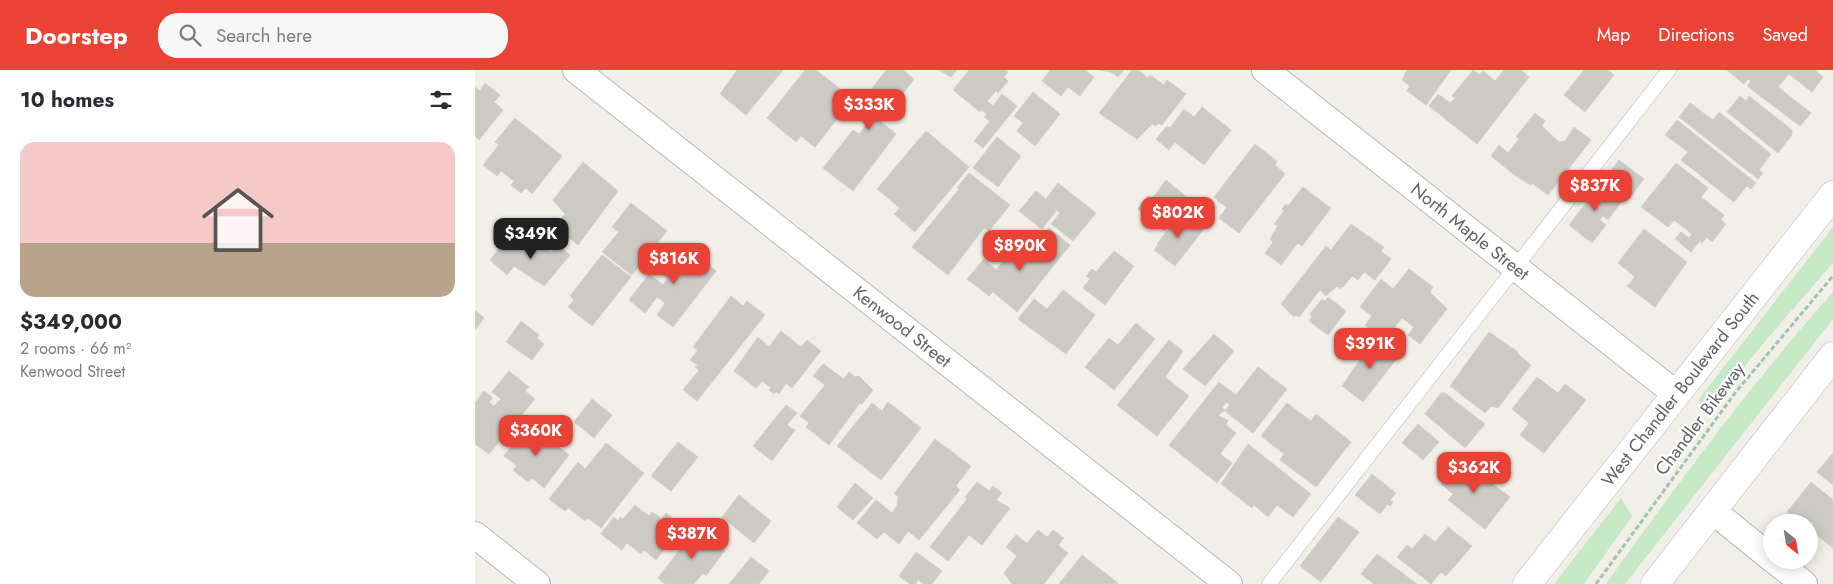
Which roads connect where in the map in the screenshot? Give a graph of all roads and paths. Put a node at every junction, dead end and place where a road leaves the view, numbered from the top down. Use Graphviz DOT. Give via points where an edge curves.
graph roads {
  1 [pos="576,70"];
  2 [pos="1265,70"];
  3 [pos="1669,70"];
  4 [pos="1833,195"];
  5 [pos="1515,267"];
  6 [pos="1833,276"];
  7 [pos="1833,356"];
  8 [pos="1676,394"];
  9 [pos="1713,511"];
  10 [pos="475,535"];
  11 [pos="1763,551"];
  12 [pos="1785,569"];
  13 [pos="537,584"];
  14 [pos="1229,584"];
  15 [pos="1269,584"];
  16 [pos="1527,584"];
  17 [pos="1596,584"];
  18 [pos="1655,584"];
  19 [pos="1804,584"];
  1 -- 14 [label="street, Kenwood Street"];
  2 -- 5 [label="street, North Maple Street"];
  3 -- 5 [label="lane"];
  4 -- 8 [label="main road, West Chandler Boulevard South"];
  5 -- 8 [label="street, North Maple Street"];
  5 -- 15 [label="lane"];
  6 -- 17 [label="path, Chandler Bikeway" via="1735,393"];
  7 -- 9 [label="main road"];
  8 -- 16 [label="main road, West Chandler Boulevard South"];
  9 -- 11 [label="street"];
  9 -- 18 [label="main road"];
  10 -- 13 [label="street"];
  12 -- 19 [label="street"];
}
